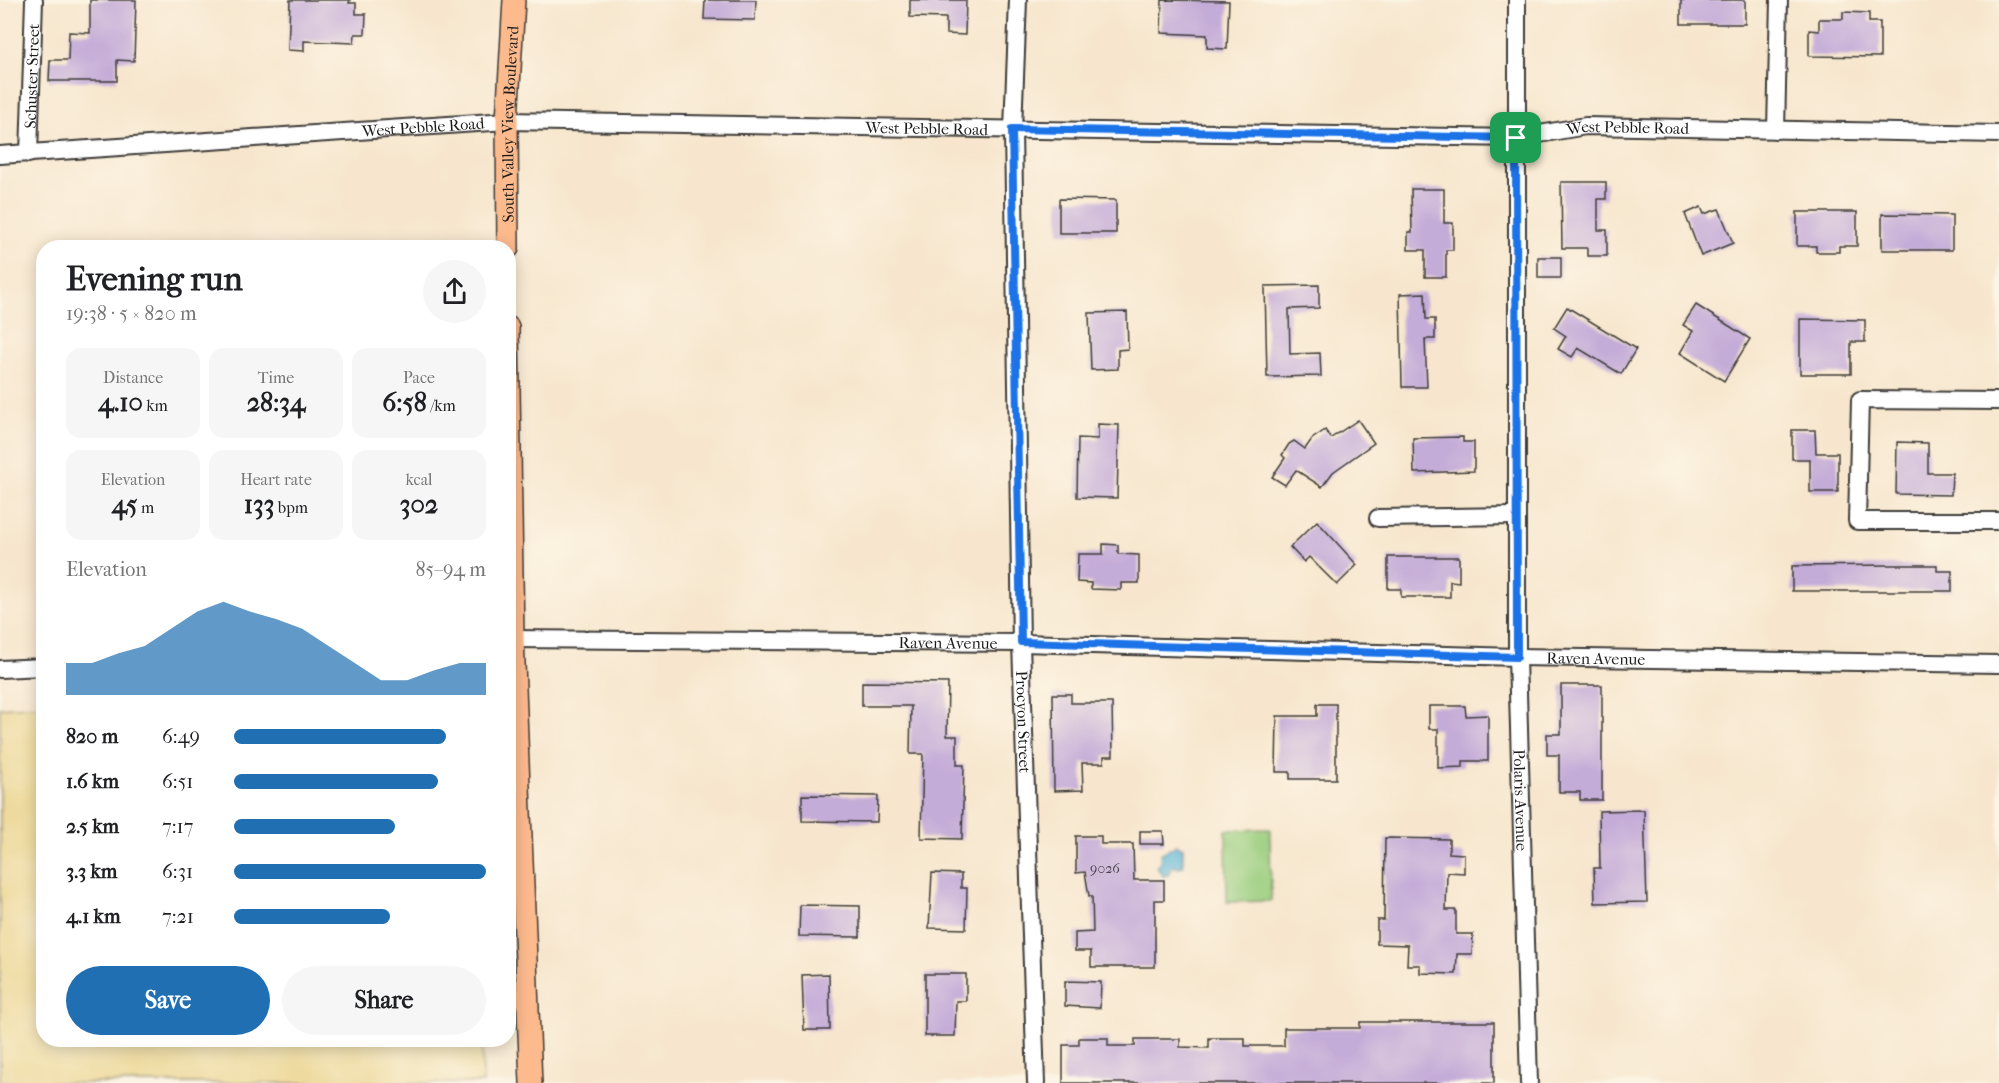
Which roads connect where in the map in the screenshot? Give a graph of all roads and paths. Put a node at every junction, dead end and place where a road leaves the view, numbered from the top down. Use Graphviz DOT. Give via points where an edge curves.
graph roads {
  1 [pos="33,0"];
  2 [pos="514,0"];
  3 [pos="1018,0"];
  4 [pos="1517,0"];
  5 [pos="1779,0"];
  6 [pos="507,121"];
  7 [pos="1012,129"];
  8 [pos="1776,130"];
  9 [pos="1999,134"];
  10 [pos="1516,138"];
  11 [pos="29,154"];
  12 [pos="0,155"];
  13 [pos="508,240"];
  14 [pos="1999,401"];
  15 [pos="1516,516"];
  16 [pos="1378,518"];
  17 [pos="1999,522"];
  18 [pos="516,639"];
  19 [pos="1021,642"];
  20 [pos="1517,657"];
  21 [pos="1999,664"];
  22 [pos="36,667"];
  23 [pos="0,669"];
  24 [pos="516,750"];
  25 [pos="531,1083"];
  26 [pos="1036,1083"];
  27 [pos="1529,1083"];
  1 -- 11 [label="street, Schuster Street"];
  2 -- 6 [label="main road, South Valley View Boulevard"];
  3 -- 7 [label="street, Procyon Street"];
  4 -- 10 [label="street, Polaris Avenue"];
  5 -- 8 [label="street"];
  6 -- 7 [label="street, West Pebble Road"];
  6 -- 11 [label="street, West Pebble Road"];
  6 -- 13 [label="main road, South Valley View Boulevard"];
  7 -- 10 [label="street, West Pebble Road"];
  7 -- 19 [label="street, Procyon Street"];
  8 -- 9 [label="street, West Pebble Road"];
  8 -- 10 [label="street, West Pebble Road" via="1586,126"];
  10 -- 15 [label="street, Polaris Avenue"];
  11 -- 12 [label="street, West Pebble Road"];
  14 -- 17 [label="street" via="1860,400 1857,521"];
  15 -- 16 [label="street"];
  15 -- 20 [label="street, Polaris Avenue"];
  18 -- 19 [label="street, Raven Avenue"];
  19 -- 20 [label="street, Raven Avenue"];
  19 -- 26 [label="street, Procyon Street"];
  20 -- 21 [label="street, Raven Avenue"];
  20 -- 27 [label="street, Polaris Avenue"];
  22 -- 23 [label="street"];
  24 -- 25 [label="main road"];
}
